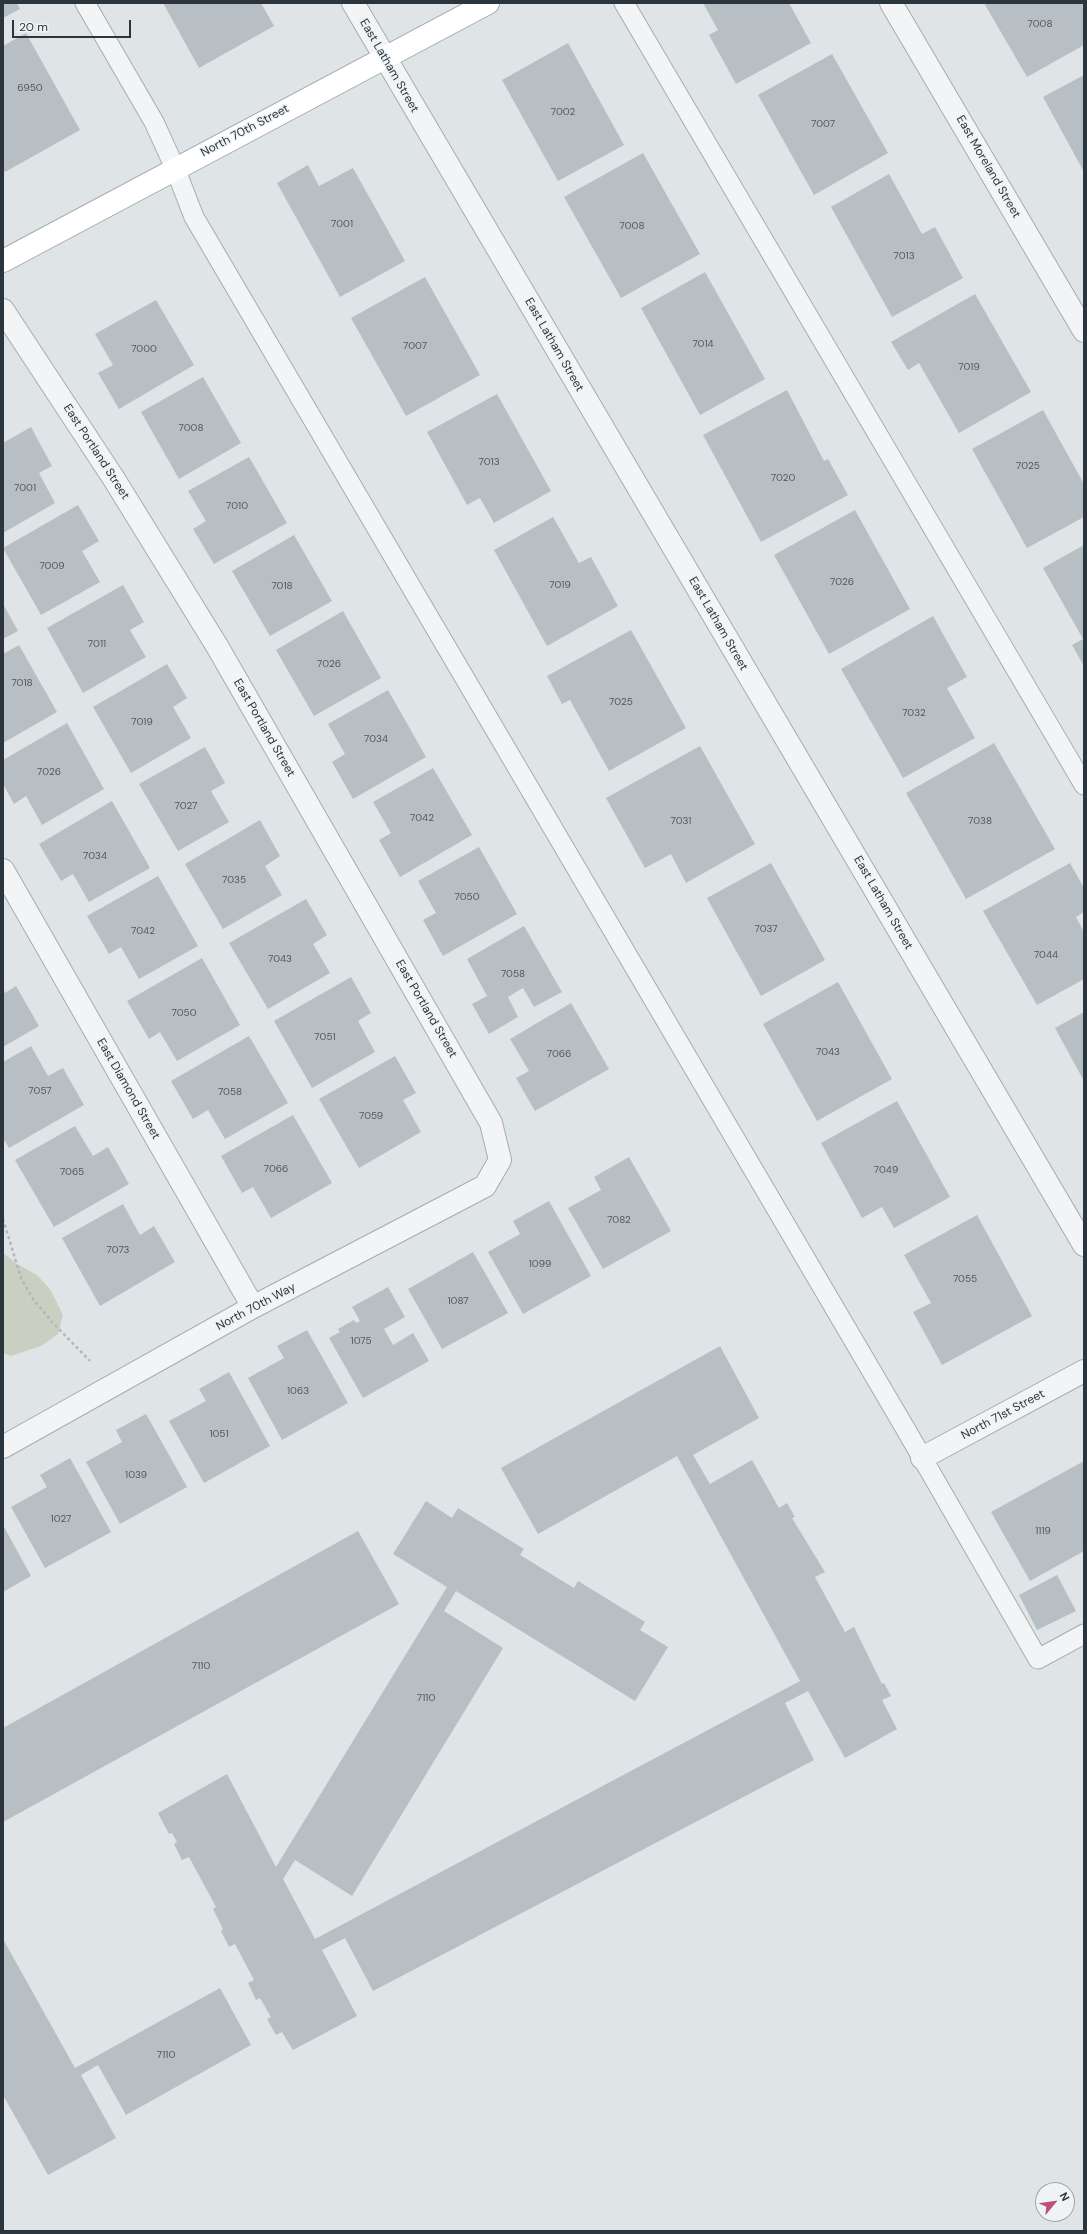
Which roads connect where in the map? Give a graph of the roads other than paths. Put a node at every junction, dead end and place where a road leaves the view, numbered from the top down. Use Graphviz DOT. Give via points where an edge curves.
graph roads {
  1 [pos="85,3"];
  2 [pos="353,3"];
  3 [pos="488,3"];
  4 [pos="624,3"];
  5 [pos="891,3"];
  6 [pos="385,58"];
  7 [pos="175,168"];
  8 [pos="3,261"];
  9 [pos="3,310"];
  10 [pos="1084,331"];
  11 [pos="1084,784"];
  12 [pos="3,870"];
  13 [pos="500,1160"];
  14 [pos="1084,1245"];
  15 [pos="253,1308"];
  16 [pos="1084,1372"];
  17 [pos="3,1447"];
  18 [pos="922,1458"];
  19 [pos="1084,1634"];
  1 -- 7 [label="lane" via="154,122"];
  2 -- 6 [label="street, East Latham Street"];
  3 -- 6 [label="street, North 70th Street"];
  4 -- 11 [label="lane"];
  5 -- 10 [label="street, East Moreland Street"];
  6 -- 7 [label="street, North 70th Street"];
  6 -- 14 [label="street, East Latham Street"];
  7 -- 8 [label="street, North 70th Street"];
  7 -- 18 [label="lane" via="194,217"];
  9 -- 13 [label="street, East Portland Street" via="114,479 217,646 491,1123"];
  12 -- 15 [label="street, East Diamond Street"];
  13 -- 15 [label="street, North 70th Way" via="485,1186"];
  15 -- 17 [label="street, North 70th Way"];
  16 -- 18 [label="street, North 71st Street"];
  18 -- 19 [label="lane" via="1038,1659"];
}
